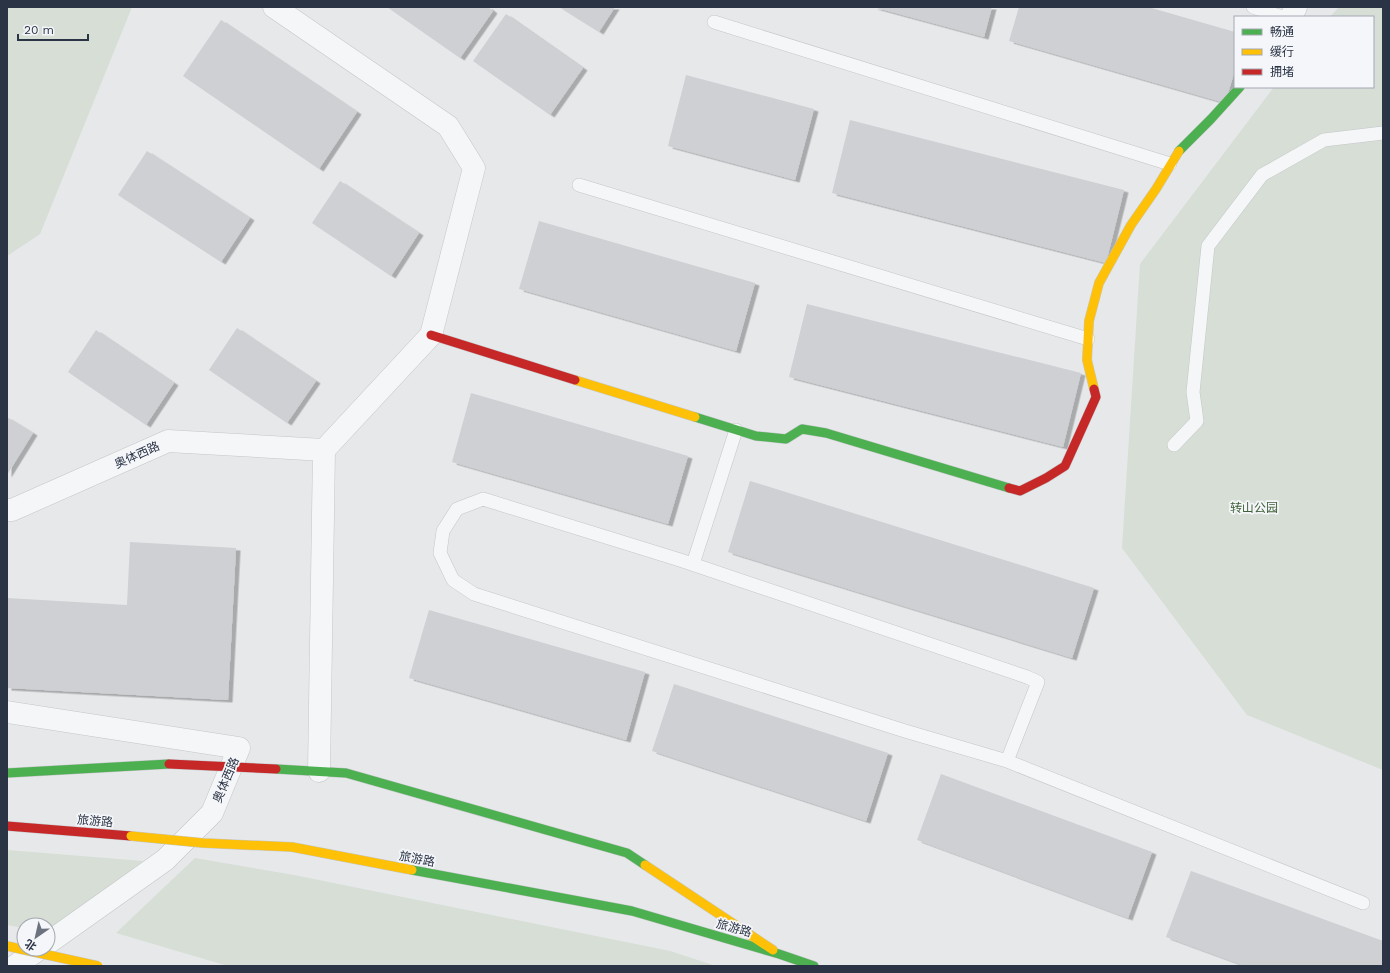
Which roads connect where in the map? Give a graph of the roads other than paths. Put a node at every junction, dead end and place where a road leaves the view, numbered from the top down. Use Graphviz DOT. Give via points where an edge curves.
graph roads {
  1 [pos="274,7"];
  2 [pos="1253,7"];
  3 [pos="1296,7"];
  4 [pos="1279,16"];
  5 [pos="1291,16"];
  6 [pos="714,22"];
  7 [pos="1239,88"];
  8 [pos="1383,133"];
  9 [pos="1170,164"];
  10 [pos="579,185"];
  11 [pos="431,335"];
  12 [pos="1088,340"];
  13 [pos="736,430"];
  14 [pos="1174,445"];
  15 [pos="324,450"];
  16 [pos="7,510"];
  17 [pos="693,564"];
  18 [pos="7,712"];
  19 [pos="1007,761"];
  20 [pos="319,771"];
  21 [pos="7,773"];
  22 [pos="7,826"];
  23 [pos="1363,903"];
  24 [pos="56,937"];
  25 [pos="7,946"];
  26 [pos="778,954"];
  27 [pos="28,957"];
  28 [pos="15,966"];
  29 [pos="98,966"];
  30 [pos="814,966"];
  1 -- 11 [label="street" via="448,126 474,168"];
  2 -- 4 [label="lane"];
  3 -- 5 [label="street"];
  6 -- 9 [label="lane"];
  7 -- 9 [label="street" via="1176,154"];
  8 -- 14 [label="lane" via="1324,140 1262,175 1208,246 1193,392 1197,422"];
  9 -- 12 [label="street" via="1131,225 1099,283 1089,321"];
  10 -- 12 [label="lane"];
  11 -- 13 [label="street"];
  11 -- 15 [label="street"];
  12 -- 13 [label="street" via="1087,360 1096,397 1083,428 1065,466 1020,491 826,433 802,429 786,439 756,436"];
  13 -- 17 [label="lane"];
  15 -- 16 [label="street, 奥体西路" via="168,441"];
  15 -- 20 [label="street"];
  17 -- 19 [label="lane" via="1038,682"];
  17 -- 19 [label="lane" via="483,499 457,509 443,531 440,553 452,580 474,594"];
  18 -- 24 [label="street, 奥体西路" via="239,748 212,813 165,860"];
  19 -- 23 [label="lane"];
  20 -- 21 [label="street, bridge" via="169,764"];
  20 -- 26 [label="street" via="346,772 627,853"];
  22 -- 26 [label="street, 旅游路, bridge" via="203,843 292,847 632,911"];
  25 -- 29 [label="street, bridge"];
  26 -- 30 [label="street, 旅游路"];
  27 -- 28 [label="street"];
}
